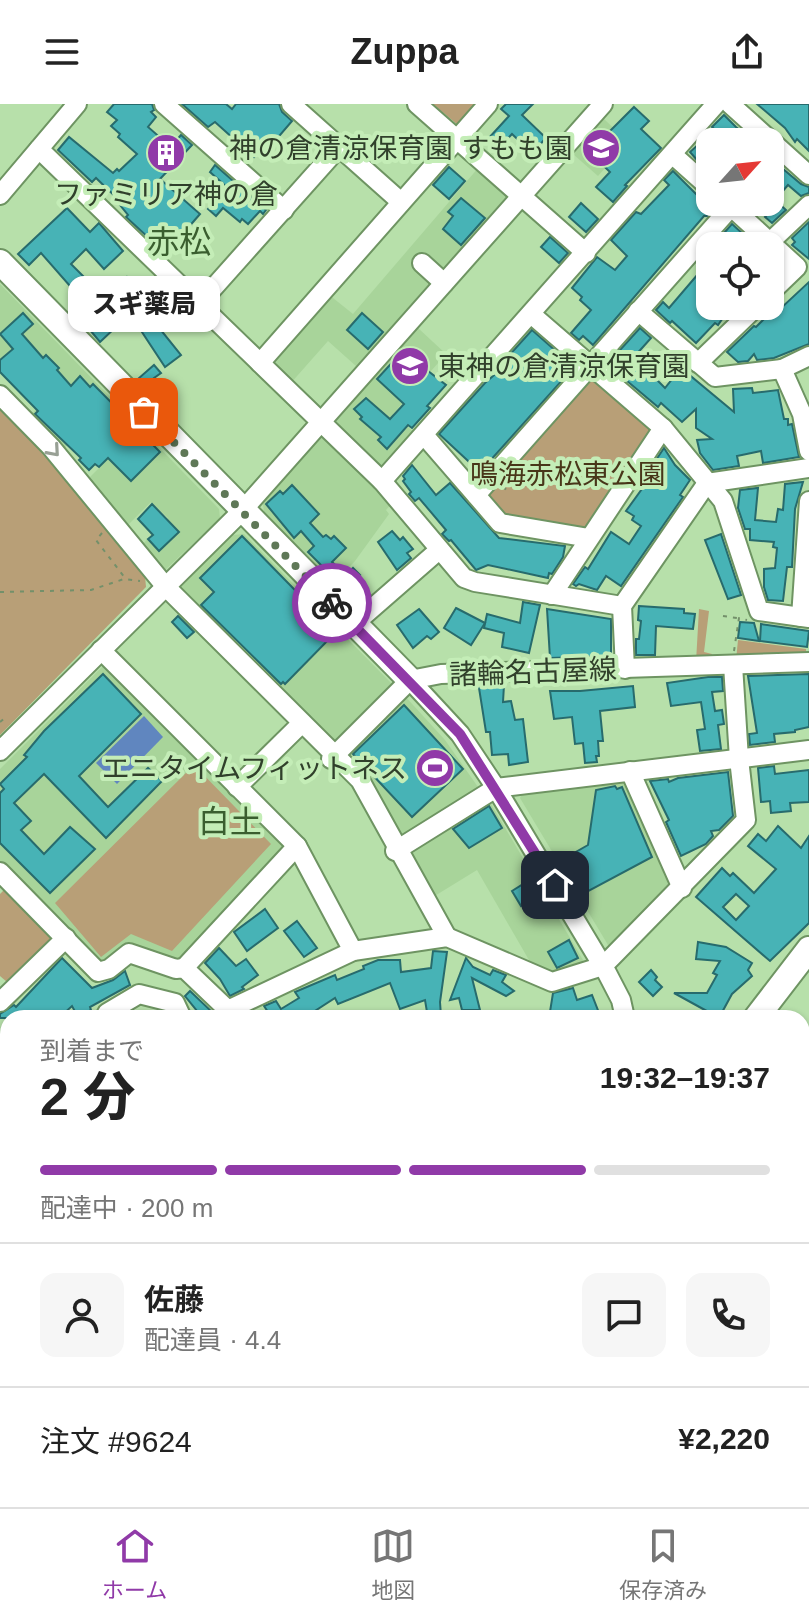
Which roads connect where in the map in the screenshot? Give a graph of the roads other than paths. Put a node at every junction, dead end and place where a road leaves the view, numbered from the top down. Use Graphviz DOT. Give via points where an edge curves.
graph roads {
  1 [pos="164,104"];
  2 [pos="291,104"];
  3 [pos="417,104"];
  4 [pos="488,104"];
  5 [pos="603,104"];
  6 [pos="716,104"];
  7 [pos="730,104"];
  8 [pos="67,107"];
  9 [pos="458,139"];
  10 [pos="339,147"];
  11 [pos="39,149"];
  12 [pos="673,155"];
  13 [pos="809,175"];
  14 [pos="696,176"];
  15 [pos="0,195"];
  16 [pos="522,196"];
  17 [pos="401,202"];
  18 [pos="809,205"];
  19 [pos="284,210"];
  20 [pos="718,216"];
  21 [pos="741,216"];
  22 [pos="759,232"];
  23 [pos="781,232"];
  24 [pos="586,253"];
  25 [pos="784,255"];
  26 [pos="0,262"];
  27 [pos="422,263"];
  28 [pos="784,280"];
  29 [pos="444,283"];
  30 [pos="199,304"];
  31 [pos="638,311"];
  32 [pos="531,314"];
  33 [pos="743,320"];
  34 [pos="809,356"];
  35 [pos="260,363"];
  36 [pos="698,363"];
  37 [pos="591,366"];
  38 [pos="782,369"];
  39 [pos="0,395"];
  40 [pos="321,422"];
  41 [pos="663,428"];
  42 [pos="424,435"];
  43 [pos="809,451"];
  44 [pos="809,468"];
  45 [pos="382,481"];
  46 [pos="707,483"];
  47 [pos="476,495"];
  48 [pos="809,501"];
  49 [pos="242,511"];
  50 [pos="589,538"];
  51 [pos="439,550"];
  52 [pos="166,587"];
  53 [pos="552,595"];
  54 [pos="622,606"];
  55 [pos="805,618"];
  56 [pos="353,625"];
  57 [pos="101,650"];
  58 [pos="809,662"];
  59 [pos="733,665"];
  60 [pos="625,669"];
  61 [pos="410,680"];
  62 [pos="302,723"];
  63 [pos="809,750"];
  64 [pos="0,751"];
  65 [pos="333,757"];
  66 [pos="739,759"];
  67 [pos="630,771"];
  68 [pos="237,787"];
  69 [pos="496,788"];
  70 [pos="297,846"];
  71 [pos="397,849"];
  72 [pos="2,878"];
  73 [pos="682,888"];
  74 [pos="447,937"];
  75 [pos="66,938"];
  76 [pos="809,949"];
  77 [pos="353,951"];
  78 [pos="603,966"];
  79 [pos="184,968"];
  80 [pos="4,992"];
  81 [pos="250,1001"];
  82 [pos="115,1010"];
  83 [pos="178,1010"];
  84 [pos="255,1010"];
  85 [pos="623,1010"];
  86 [pos="762,1010"];
  1 -- 19 [label="street"];
  2 -- 10 [label="street"];
  3 -- 9 [label="street"];
  4 -- 9 [label="street"];
  5 -- 16 [label="street"];
  6 -- 12 [label="street"];
  7 -- 13 [label="street"];
  8 -- 11 [label="street"];
  9 -- 16 [label="street"];
  9 -- 17 [label="street"];
  10 -- 17 [label="street"];
  10 -- 19 [label="street"];
  11 -- 15 [label="street"];
  11 -- 30 [label="street"];
  12 -- 14 [label="street"];
  12 -- 24 [label="street"];
  16 -- 24 [label="street"];
  16 -- 29 [label="street"];
  17 -- 35 [label="street"];
  18 -- 23 [label="street"];
  19 -- 30 [label="street"];
  20 -- 31 [label="street"];
  21 -- 22 [label="street"];
  24 -- 32 [label="street"];
  25 -- 28 [label="street" via="797,267"];
  26 -- 49 [label="main road, 諸輪名古屋線"];
  27 -- 29 [label="street"];
  29 -- 40 [label="street"];
  30 -- 35 [label="street"];
  31 -- 36 [label="street"];
  31 -- 37 [label="street"];
  32 -- 37 [label="street"];
  32 -- 42 [label="street"];
  33 -- 36 [label="street"];
  34 -- 38 [label="street"];
  35 -- 40 [label="street"];
  36 -- 38 [label="street" via="715,377"];
  37 -- 41 [label="street"];
  37 -- 47 [label="street"];
  38 -- 43 [label="street" via="802,414"];
  39 -- 52 [label="street, one-way" via="51,447"];
  40 -- 45 [label="street"];
  40 -- 49 [label="street"];
  41 -- 46 [label="street"];
  41 -- 50 [label="street"];
  42 -- 45 [label="street"];
  42 -- 47 [label="street"];
  44 -- 46 [label="street"];
  45 -- 51 [label="street"];
  46 -- 54 [label="street"];
  46 -- 55 [label="street" via="723,501 759,611"];
  47 -- 50 [label="street" via="500,523"];
  48 -- 55 [label="street"];
  49 -- 52 [label="street"];
  49 -- 56 [label="main road, 諸輪名古屋線"];
  50 -- 53 [label="street"];
  51 -- 53 [label="street" via="464,578"];
  51 -- 56 [label="street"];
  52 -- 57 [label="street" via="152,608"];
  52 -- 62 [label="street"];
  53 -- 54 [label="street"];
  54 -- 60 [label="street"];
  56 -- 61 [label="main road, 諸輪名古屋線"];
  57 -- 64 [label="street"];
  57 -- 68 [label="street"];
  58 -- 59 [label="street, 諸輪名古屋線"];
  59 -- 60 [label="street, 諸輪名古屋線"];
  59 -- 66 [label="street"];
  60 -- 61 [label="street, 諸輪名古屋線" via="441,674"];
  61 -- 65 [label="street"];
  61 -- 69 [label="street" via="460,734"];
  62 -- 65 [label="street"];
  62 -- 68 [label="street"];
  63 -- 66 [label="street"];
  65 -- 71 [label="street" via="360,780"];
  66 -- 67 [label="street"];
  66 -- 73 [label="street" via="746,820"];
  67 -- 69 [label="street"];
  67 -- 73 [label="street"];
  68 -- 70 [label="street"];
  69 -- 71 [label="street"];
  69 -- 78 [label="street"];
  70 -- 77 [label="street"];
  70 -- 79 [label="street"];
  71 -- 74 [label="street"];
  72 -- 75 [label="street"];
  73 -- 78 [label="street"];
  74 -- 77 [label="street"];
  74 -- 78 [label="street" via="552,982"];
  75 -- 79 [label="street" via="98,972 129,953"];
  75 -- 80 [label="street"];
  76 -- 86 [label="main road"];
  77 -- 81 [label="street"];
  78 -- 85 [label="street"];
  79 -- 81 [label="street" via="228,1010"];
  81 -- 84 [label="street"];
  82 -- 83 [label="street" via="139,994 175,1003"];
}
